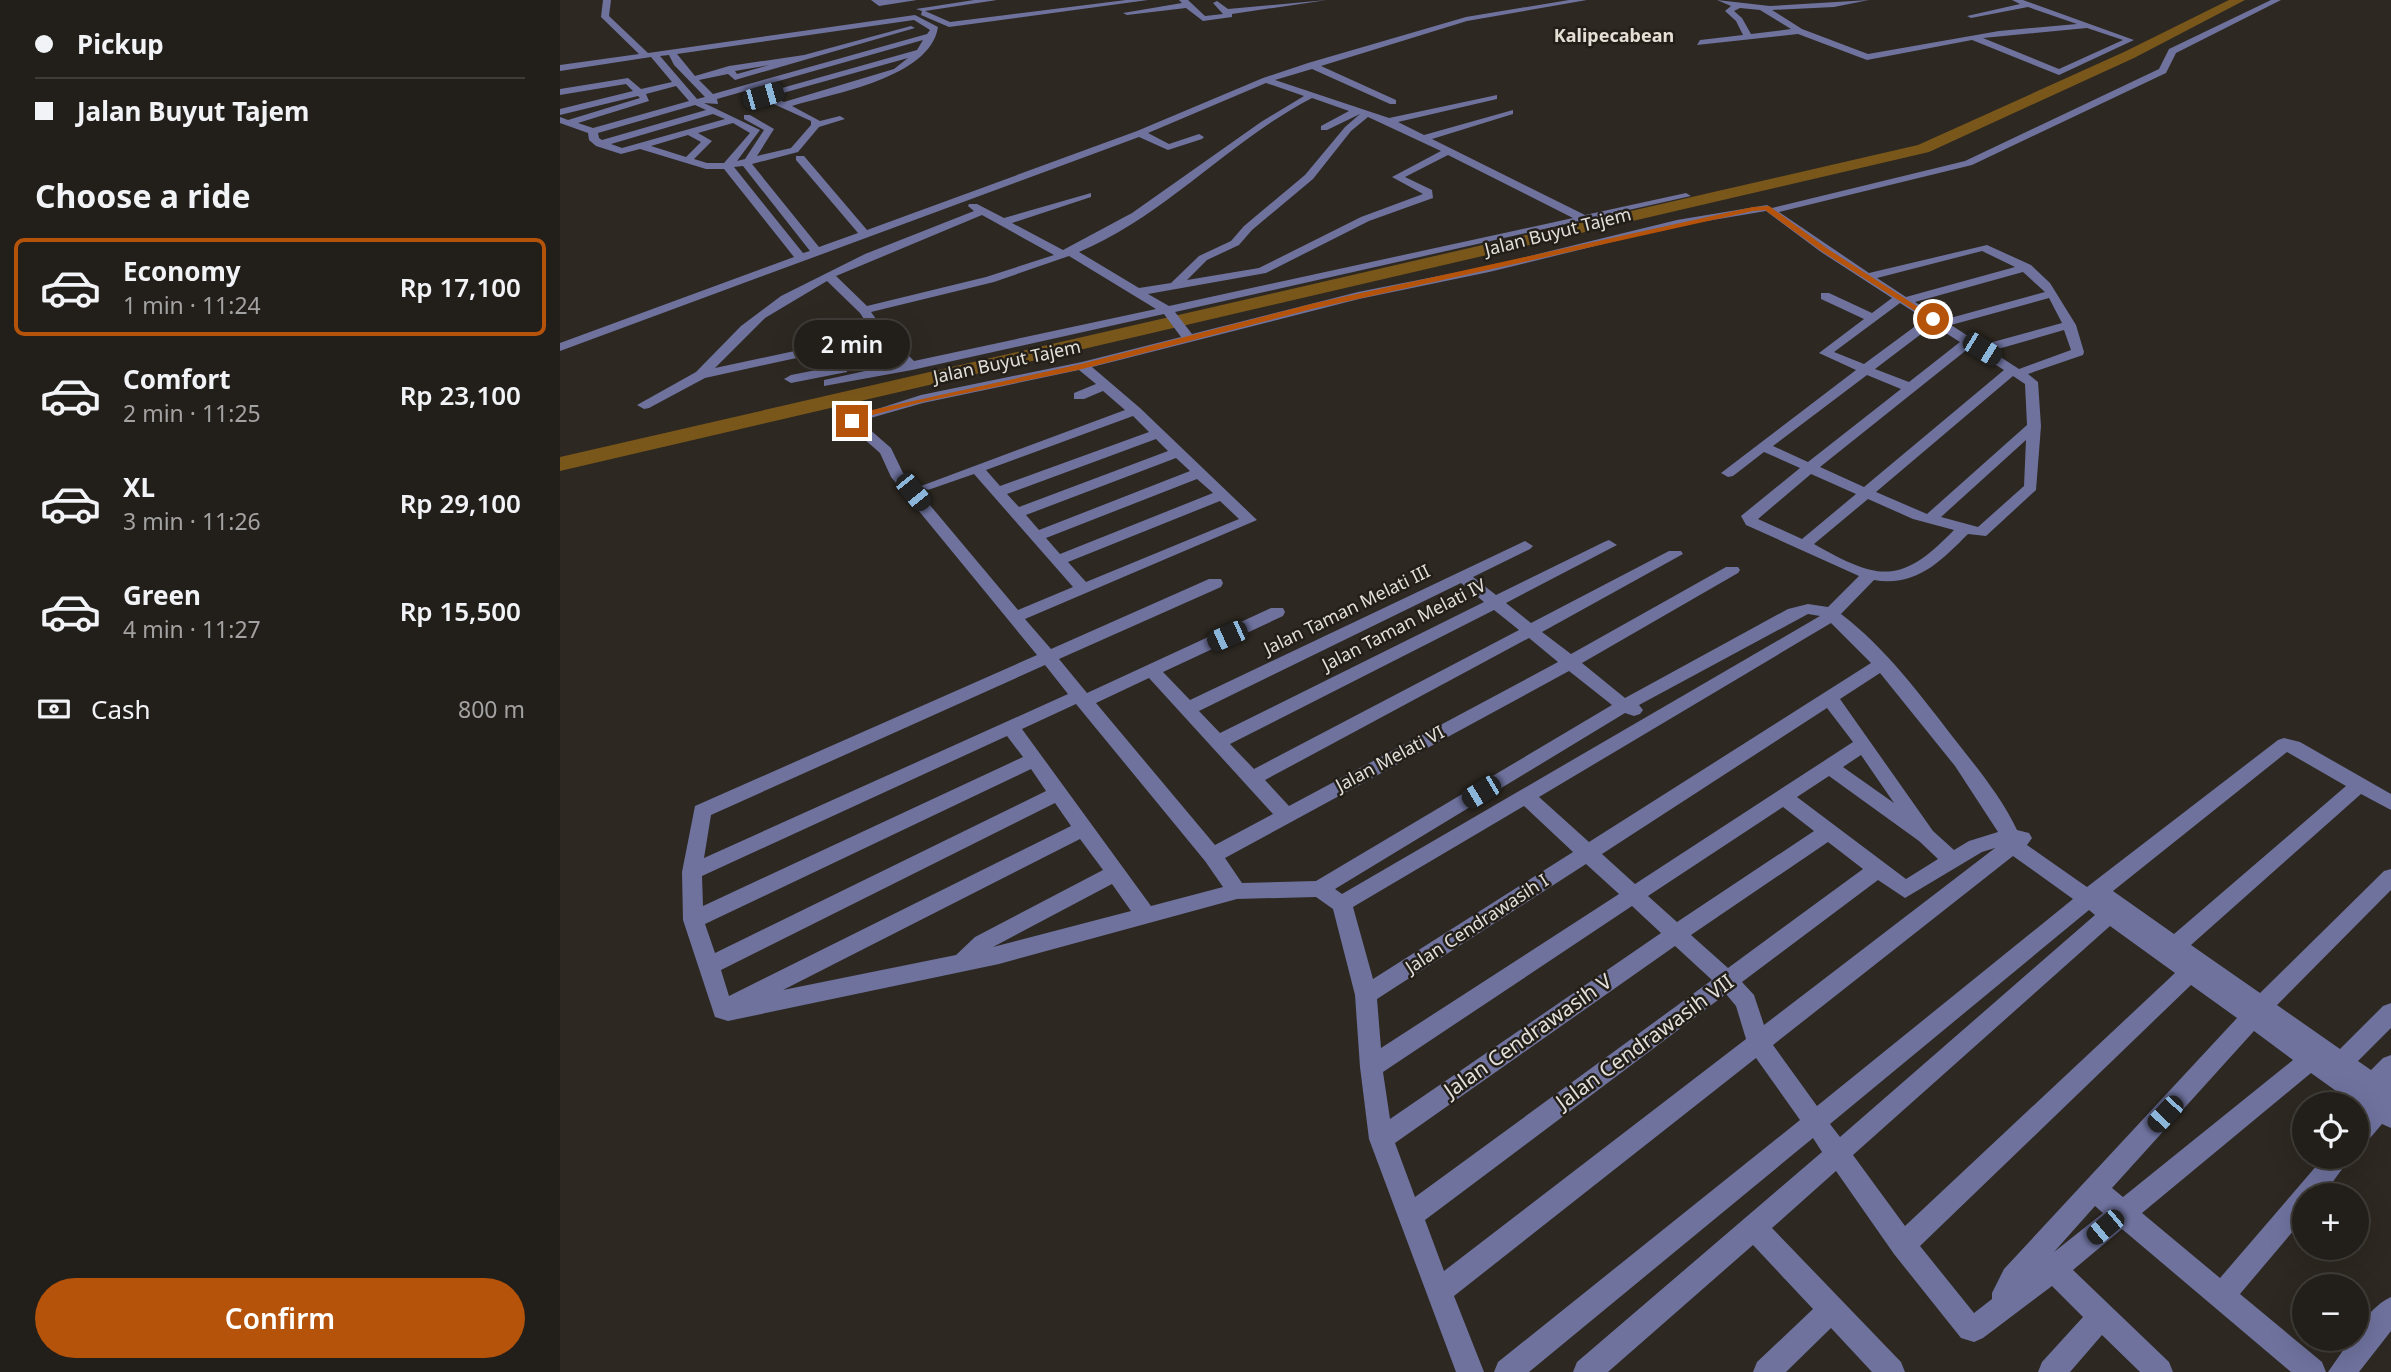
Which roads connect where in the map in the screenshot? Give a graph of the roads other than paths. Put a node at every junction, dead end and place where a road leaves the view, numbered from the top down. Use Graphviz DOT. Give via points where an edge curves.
graph roads {
  1 [pos="607,0"];
  2 [pos="875,0"];
  3 [pos="914,0"];
  4 [pos="993,0"];
  5 [pos="1067,0"];
  6 [pos="1144,0"];
  7 [pos="1322,0"];
  8 [pos="1583,0"];
  9 [pos="1721,0"];
  10 [pos="1777,0"];
  11 [pos="1865,0"];
  12 [pos="2016,0"];
  13 [pos="2277,0"];
  14 [pos="1296,1"];
  15 [pos="1109,2"];
  16 [pos="1201,3"];
  17 [pos="2026,5"];
  18 [pos="1737,6"];
  19 [pos="1788,7"];
  20 [pos="1763,8"];
  21 [pos="1076,9"];
  22 [pos="1160,9"];
  23 [pos="1227,12"];
  24 [pos="1115,14"];
  25 [pos="1970,16"];
  26 [pos="1172,18"];
  27 [pos="932,21"];
  28 [pos="2085,26"];
  29 [pos="913,27"];
  30 [pos="1799,31"];
  31 [pos="1412,34"];
  32 [pos="1711,34"];
  33 [pos="1745,34"];
  34 [pos="930,36"];
  35 [pos="808,38"];
  36 [pos="1974,38"];
  37 [pos="1399,39"];
  38 [pos="1435,43"];
  39 [pos="1700,43"];
  40 [pos="1421,48"];
  41 [pos="921,51"];
  42 [pos="672,52"];
  43 [pos="816,53"];
  44 [pos="2008,53"];
  45 [pos="650,55"];
  46 [pos="717,57"];
  47 [pos="690,61"];
  48 [pos="677,63"];
  49 [pos="834,63"];
  50 [pos="661,65"];
  51 [pos="1311,65"];
  52 [pos="2016,66"];
  53 [pos="648,67"];
  54 [pos="560,68"];
  55 [pos="693,79"];
  56 [pos="1266,80"];
  57 [pos="678,83"];
  58 [pos="600,86"];
  59 [pos="746,88"];
  60 [pos="636,91"];
  61 [pos="560,92"];
  62 [pos="1334,93"];
  63 [pos="763,96"];
  64 [pos="1317,97"];
  65 [pos="1493,97"];
  66 [pos="560,98"];
  67 [pos="709,98"];
  68 [pos="695,102"];
  69 [pos="1393,102"];
  70 [pos="784,105"];
  71 [pos="714,111"];
  72 [pos="1362,111"];
  73 [pos="560,112"];
  74 [pos="1510,112"];
  75 [pos="801,113"];
  76 [pos="788,117"];
  77 [pos="840,119"];
  78 [pos="733,120"];
  79 [pos="775,120"];
  80 [pos="565,121"];
  81 [pos="1389,121"];
  82 [pos="762,124"];
  83 [pos="816,125"];
  84 [pos="750,127"];
  85 [pos="1324,128"];
  86 [pos="593,131"];
  87 [pos="689,132"];
  88 [pos="1140,133"];
  89 [pos="1199,137"];
  90 [pos="1425,138"];
  91 [pos="599,144"];
  92 [pos="641,146"];
  93 [pos="1448,151"];
  94 [pos="800,158"];
  95 [pos="688,160"];
  96 [pos="748,165"];
  97 [pos="730,169"];
  98 [pos="1087,195"];
  99 [pos="1686,195"];
  100 [pos="964,198"];
  101 [pos="1771,209"];
  102 [pos="984,211"];
  103 [pos="1584,219"];
  104 [pos="1003,222"];
  105 [pos="799,229"];
  106 [pos="781,234"];
  107 [pos="865,235"];
  108 [pos="1065,252"];
  109 [pos="817,253"];
  110 [pos="801,258"];
  111 [pos="2027,267"];
  112 [pos="830,277"];
  113 [pos="1867,277"];
  114 [pos="1174,286"];
  115 [pos="1137,292"];
  116 [pos="2051,294"];
  117 [pos="1825,296"];
  118 [pos="1903,299"];
  119 [pos="864,310"];
  120 [pos="1168,311"];
  121 [pos="1872,318"];
  122 [pos="1938,321"];
  123 [pos="2070,325"];
  124 [pos="882,336"];
  125 [pos="1185,336"];
  126 [pos="1975,345"];
  127 [pos="560,347"];
  128 [pos="908,361"];
  129 [pos="1082,366"];
  130 [pos="1864,370"];
  131 [pos="2016,371"];
  132 [pos="701,375"];
  133 [pos="792,379"];
  134 [pos="829,383"];
  135 [pos="1106,385"];
  136 [pos="1911,388"];
  137 [pos="1079,396"];
  138 [pos="644,405"];
  139 [pos="1135,411"];
  140 [pos="2034,426"];
  141 [pos="1158,433"];
  142 [pos="1764,447"];
  143 [pos="1178,452"];
  144 [pos="1809,468"];
  145 [pos="978,469"];
  146 [pos="1199,473"];
  147 [pos="1728,473"];
  148 [pos="928,486"];
  149 [pos="999,492"];
  150 [pos="1867,493"];
  151 [pos="1222,495"];
  152 [pos="1017,513"];
  153 [pos="1930,518"];
  154 [pos="1965,528"];
  155 [pos="1038,536"];
  156 [pos="1609,545"];
  157 [pos="1804,545"];
  158 [pos="1525,546"];
  159 [pos="1675,554"];
  160 [pos="1059,560"];
  161 [pos="1732,570"];
  162 [pos="1871,574"];
  163 [pos="1462,576"];
  164 [pos="1215,583"];
  165 [pos="1083,589"];
  166 [pos="1495,603"];
  167 [pos="1839,606"];
  168 [pos="1277,612"];
  169 [pos="1014,618"];
  170 [pos="1530,631"];
  171 [pos="1046,657"];
  172 [pos="1569,663"];
  173 [pos="1882,664"];
  174 [pos="1151,670"];
  175 [pos="1080,699"];
  176 [pos="1830,699"];
  177 [pos="1624,706"];
  178 [pos="1187,709"];
  179 [pos="1653,719"];
  180 [pos="1010,726"];
  181 [pos="1218,743"];
  182 [pos="1864,744"];
  183 [pos="1034,760"];
  184 [pos="1829,767"];
  185 [pos="1251,779"];
  186 [pos="2360,784"];
  187 [pos="1059,793"];
  188 [pos="1525,796"];
  189 [pos="1784,797"];
  190 [pos="2391,803"];
  191 [pos="1286,815"];
  192 [pos="1084,828"];
  193 [pos="1829,831"];
  194 [pos="1926,836"];
  195 [pos="2015,839"];
  196 [pos="1588,852"];
  197 [pos="1212,856"];
  198 [pos="1952,860"];
  199 [pos="1878,869"];
  200 [pos="692,872"];
  201 [pos="1117,872"];
  202 [pos="2391,877"];
  203 [pos="1319,889"];
  204 [pos="1237,891"];
  205 [pos="1635,895"];
  206 [pos="2094,895"];
  207 [pos="1342,904"];
  208 [pos="1144,914"];
  209 [pos="2110,915"];
  210 [pos="693,920"];
  211 [pos="1676,934"];
  212 [pos="2177,944"];
  213 [pos="963,962"];
  214 [pos="709,966"];
  215 [pos="2191,972"];
  216 [pos="1728,981"];
  217 [pos="1366,995"];
  218 [pos="1972,996"];
  219 [pos="723,1010"];
  220 [pos="2257,1012"];
  221 [pos="2391,1013"];
  222 [pos="1994,1015"];
  223 [pos="1759,1044"];
  224 [pos="2325,1057"];
  225 [pos="2391,1065"];
  226 [pos="1371,1067"];
  227 [pos="2384,1102"];
  228 [pos="2369,1121"];
  229 [pos="1816,1123"];
  230 [pos="1381,1139"];
  231 [pos="1835,1153"];
  232 [pos="2330,1169"];
  233 [pos="2317,1183"];
  234 [pos="2095,1191"];
  235 [pos="2292,1212"];
  236 [pos="2123,1213"];
  237 [pos="1411,1214"];
  238 [pos="1755,1229"];
  239 [pos="1903,1245"];
  240 [pos="2045,1262"];
  241 [pos="1440,1290"];
  242 [pos="2222,1295"];
  243 [pos="1831,1309"];
  244 [pos="2391,1310"];
  245 [pos="2102,1317"];
  246 [pos="1470,1372"];
  247 [pos="1508,1372"];
  248 [pos="1587,1372"];
  249 [pos="1767,1372"];
  250 [pos="1891,1372"];
  251 [pos="2052,1372"];
  252 [pos="2159,1372"];
  253 [pos="2312,1372"];
  254 [pos="2342,1372"];
  1 -- 45 [label="street" via="606,17"];
  2 -- 3 [label="street" via="879,4"];
  4 -- 27 [label="street" via="919,10"];
  5 -- 27 [label="street"];
  6 -- 15 [label="street"];
  7 -- 14 [label="street"];
  8 -- 31 [label="street" via="1482,16"];
  9 -- 18 [label="street"];
  10 -- 19 [label="street"];
  11 -- 19 [label="street"];
  12 -- 17 [label="street"];
  13 -- 101 [label="street, Jalan Buyut Tajem" via="2172,51 2163,71 1968,163"];
  14 -- 23 [label="street"];
  15 -- 21 [label="street"];
  15 -- 24 [label="street"];
  16 -- 22 [label="street"];
  16 -- 23 [label="street"];
  16 -- 23 [label="street" via="1203,19 1227,16"];
  17 -- 25 [label="street"];
  17 -- 28 [label="street"];
  18 -- 20 [label="street"];
  18 -- 33 [label="street" via="1729,11"];
  19 -- 20 [label="street"];
  20 -- 30 [label="street"];
  21 -- 24 [label="street" via="1085,18"];
  21 -- 27 [label="street" via="949,25"];
  22 -- 24 [label="street"];
  22 -- 26 [label="street"];
  27 -- 29 [label="street"];
  27 -- 34 [label="street" via="935,29"];
  27 -- 35 [label="street" via="915,17"];
  28 -- 36 [label="street"];
  28 -- 44 [label="street" via="2130,40 2059,72"];
  29 -- 35 [label="street"];
  29 -- 43 [label="street"];
  30 -- 33 [label="street"];
  30 -- 36 [label="street" via="1867,57"];
  31 -- 37 [label="street"];
  31 -- 38 [label="street"];
  32 -- 33 [label="street"];
  33 -- 39 [label="street"];
  34 -- 41 [label="street"];
  34 -- 49 [label="street"];
  35 -- 42 [label="street"];
  35 -- 43 [label="street"];
  35 -- 46 [label="street"];
  36 -- 44 [label="street"];
  37 -- 40 [label="street"];
  37 -- 51 [label="street"];
  41 -- 63 [label="street"];
  41 -- 70 [label="street" via="897,71"];
  42 -- 45 [label="street"];
  42 -- 48 [label="street"];
  43 -- 49 [label="street"];
  43 -- 55 [label="street" via="738,76 730,71"];
  44 -- 52 [label="street" via="1994,57"];
  45 -- 50 [label="street"];
  45 -- 54 [label="street"];
  47 -- 48 [label="street"];
  48 -- 50 [label="street"];
  48 -- 55 [label="street"];
  49 -- 59 [label="street"];
  50 -- 53 [label="street"];
  50 -- 57 [label="street"];
  51 -- 56 [label="street"];
  51 -- 69 [label="street"];
  55 -- 67 [label="street"];
  56 -- 64 [label="street"];
  56 -- 88 [label="street"];
  57 -- 60 [label="street"];
  57 -- 68 [label="street"];
  58 -- 60 [label="street" via="628,81"];
  58 -- 61 [label="street"];
  58 -- 66 [label="street"];
  59 -- 63 [label="street"];
  59 -- 67 [label="street"];
  60 -- 73 [label="street"];
  60 -- 80 [label="street" via="646,101"];
  62 -- 64 [label="street"];
  63 -- 70 [label="street"];
  64 -- 72 [label="street"];
  64 -- 108 [label="street" via="1275,115 1108,233"];
  65 -- 81 [label="street"];
  67 -- 68 [label="street"];
  67 -- 82 [label="street"];
  68 -- 71 [label="street"];
  68 -- 86 [label="street"];
  70 -- 75 [label="street"];
  71 -- 78 [label="street"];
  71 -- 91 [label="street"];
  72 -- 81 [label="street"];
  72 -- 85 [label="street"];
  72 -- 114 [label="street" via="1310,177 1236,243 1203,258"];
  74 -- 90 [label="street"];
  75 -- 76 [label="street"];
  75 -- 83 [label="street"];
  77 -- 83 [label="street"];
  78 -- 84 [label="street"];
  78 -- 87 [label="street"];
  79 -- 82 [label="street"];
  80 -- 86 [label="street"];
  81 -- 90 [label="street"];
  82 -- 84 [label="street"];
  82 -- 96 [label="street" via="768,132"];
  83 -- 96 [label="street" via="794,150"];
  84 -- 97 [label="street" via="755,133"];
  86 -- 91 [label="street"];
  87 -- 92 [label="street"];
  87 -- 95 [label="street" via="707,141"];
  88 -- 89 [label="street" via="1168,147"];
  88 -- 100 [label="street"];
  90 -- 93 [label="street"];
  91 -- 92 [label="street" via="621,151"];
  92 -- 95 [label="street"];
  93 -- 103 [label="street"];
  93 -- 114 [label="street" via="1397,177 1429,196 1354,224 1262,271"];
  94 -- 107 [label="street"];
  95 -- 97 [label="street"];
  96 -- 97 [label="street"];
  96 -- 105 [label="street"];
  97 -- 106 [label="street"];
  98 -- 104 [label="street"];
  99 -- 103 [label="street"];
  100 -- 102 [label="street"];
  100 -- 107 [label="street"];
  101 -- 113 [label="street"];
  101 -- 125 [label="street, Jalan Buyut Tajem" via="1677,223"];
  102 -- 104 [label="street"];
  102 -- 112 [label="street"];
  103 -- 120 [label="street"];
  104 -- 108 [label="street"];
  105 -- 106 [label="street"];
  105 -- 109 [label="street"];
  106 -- 110 [label="street"];
  107 -- 109 [label="street"];
  108 -- 115 [label="street"];
  108 -- 119 [label="street"];
  109 -- 110 [label="street"];
  110 -- 127 [label="street"];
  111 -- 113 [label="street" via="1983,247"];
  111 -- 116 [label="street" via="2038,274"];
  111 -- 118 [label="street"];
  112 -- 119 [label="street"];
  112 -- 132 [label="street" via="762,315"];
  113 -- 118 [label="street"];
  114 -- 115 [label="street"];
  115 -- 120 [label="street"];
  116 -- 122 [label="street"];
  116 -- 123 [label="street"];
  117 -- 121 [label="street"];
  118 -- 121 [label="street"];
  118 -- 122 [label="street"];
  119 -- 124 [label="street"];
  120 -- 125 [label="street"];
  120 -- 128 [label="street"];
  121 -- 130 [label="street" via="1825,353"];
  122 -- 126 [label="street"];
  122 -- 130 [label="street"];
  123 -- 126 [label="street"];
  123 -- 131 [label="street" via="2077,355"];
  124 -- 128 [label="street"];
  124 -- 132 [label="street"];
  125 -- 129 [label="street, Jalan Buyut Tajem"];
  126 -- 131 [label="street"];
  126 -- 136 [label="street"];
  128 -- 133 [label="street"];
  128 -- 134 [label="street"];
  129 -- 135 [label="street"];
  129 -- 169 [label="street, Jalan Buyut Tajem" via="921,399 853,419 886,451 893,471"];
  130 -- 136 [label="street"];
  130 -- 142 [label="street"];
  131 -- 140 [label="street" via="2034,385"];
  131 -- 150 [label="street"];
  132 -- 138 [label="street"];
  135 -- 137 [label="street"];
  135 -- 139 [label="street"];
  136 -- 144 [label="street"];
  139 -- 141 [label="street"];
  139 -- 145 [label="street"];
  140 -- 153 [label="street"];
  140 -- 154 [label="street" via="2030,489 1983,533"];
  141 -- 143 [label="street"];
  141 -- 149 [label="street"];
  142 -- 144 [label="street"];
  142 -- 147 [label="street"];
  143 -- 146 [label="street"];
  143 -- 152 [label="street"];
  144 -- 150 [label="street"];
  144 -- 157 [label="street" via="1752,511 1748,519"];
  145 -- 148 [label="street"];
  145 -- 149 [label="street"];
  146 -- 151 [label="street"];
  146 -- 155 [label="street"];
  149 -- 152 [label="street"];
  150 -- 153 [label="street"];
  150 -- 157 [label="street"];
  151 -- 160 [label="street"];
  151 -- 165 [label="street" via="1249,520"];
  152 -- 155 [label="street"];
  153 -- 154 [label="street"];
  154 -- 162 [label="street" via="1924,567 1908,575"];
  155 -- 160 [label="street"];
  156 -- 166 [label="street, Jalan Taman Melati IV"];
  157 -- 162 [label="street"];
  158 -- 163 [label="street, Jalan Taman Melati III"];
  159 -- 170 [label="street"];
  160 -- 165 [label="street"];
  161 -- 172 [label="street, Jalan Melati VI"];
  162 -- 167 [label="street"];
  163 -- 166 [label="street"];
  163 -- 178 [label="street, Jalan Taman Melati III"];
  164 -- 171 [label="street"];
  165 -- 169 [label="street"];
  166 -- 170 [label="street"];
  166 -- 181 [label="street, Jalan Taman Melati IV"];
  167 -- 173 [label="street"];
  167 -- 177 [label="street" via="1794,613"];
  167 -- 179 [label="street"];
  168 -- 174 [label="street"];
  169 -- 171 [label="street, Jalan Buyut Tajem"];
  170 -- 172 [label="street"];
  170 -- 185 [label="street"];
  171 -- 175 [label="street, Jalan Buyut Tajem"];
  171 -- 200 [label="street" via="705,809 700,814"];
  172 -- 177 [label="street"];
  172 -- 191 [label="street, Jalan Melati VI"];
  173 -- 176 [label="street, Jalan Cendrawasih I"];
  173 -- 195 [label="street" via="1944,739"];
  174 -- 175 [label="street"];
  174 -- 178 [label="street"];
  175 -- 180 [label="street"];
  175 -- 197 [label="street, Jalan Buyut Tajem"];
  176 -- 182 [label="street"];
  176 -- 196 [label="street, Jalan Cendrawasih I"];
  177 -- 179 [label="street"];
  177 -- 203 [label="street"];
  178 -- 181 [label="street"];
  179 -- 188 [label="street"];
  180 -- 183 [label="street"];
  180 -- 200 [label="street"];
  181 -- 185 [label="street"];
  182 -- 184 [label="street"];
  182 -- 194 [label="street"];
  183 -- 187 [label="street"];
  183 -- 210 [label="street"];
  184 -- 189 [label="street"];
  184 -- 194 [label="street"];
  185 -- 191 [label="street"];
  186 -- 190 [label="street"];
  186 -- 206 [label="street" via="2284,745"];
  186 -- 212 [label="street"];
  187 -- 192 [label="street"];
  187 -- 214 [label="street"];
  188 -- 196 [label="street"];
  188 -- 207 [label="street"];
  189 -- 193 [label="street"];
  189 -- 205 [label="street"];
  191 -- 197 [label="street, Jalan Melati VI"];
  192 -- 201 [label="street"];
  192 -- 219 [label="street"];
  193 -- 199 [label="street"];
  193 -- 211 [label="street, Jalan Cendrawasih V"];
  194 -- 198 [label="street"];
  195 -- 198 [label="street" via="1988,841"];
  195 -- 206 [label="street"];
  195 -- 223 [label="street"];
  196 -- 205 [label="street"];
  196 -- 217 [label="street, Jalan Cendrawasih I"];
  197 -- 204 [label="street, Jalan Buyut Tajem"];
  198 -- 199 [label="street" via="1905,890"];
  199 -- 216 [label="street, Jalan Cendrawasih VII"];
  200 -- 210 [label="street"];
  201 -- 208 [label="street"];
  201 -- 213 [label="street" via="982,943"];
  202 -- 220 [label="street"];
  203 -- 204 [label="street"];
  203 -- 207 [label="street"];
  204 -- 208 [label="street"];
  205 -- 211 [label="street"];
  205 -- 226 [label="street"];
  206 -- 209 [label="street"];
  206 -- 212 [label="street"];
  206 -- 218 [label="street"];
  207 -- 217 [label="street"];
  208 -- 213 [label="street"];
  209 -- 215 [label="street"];
  209 -- 222 [label="street"];
  210 -- 214 [label="street"];
  211 -- 216 [label="street"];
  211 -- 230 [label="street, Jalan Cendrawasih V"];
  212 -- 220 [label="street"];
  213 -- 219 [label="street"];
  214 -- 219 [label="street"];
  215 -- 220 [label="street"];
  215 -- 239 [label="street"];
  216 -- 223 [label="street" via="1746,1002"];
  216 -- 237 [label="street, Jalan Cendrawasih VII"];
  217 -- 226 [label="street"];
  218 -- 222 [label="street"];
  218 -- 229 [label="street"];
  220 -- 224 [label="street"];
  220 -- 234 [label="street"];
  221 -- 224 [label="street"];
  222 -- 231 [label="street"];
  223 -- 229 [label="street"];
  223 -- 241 [label="street"];
  224 -- 227 [label="street"];
  224 -- 227 [label="street"];
  224 -- 236 [label="street"];
  225 -- 227 [label="street"];
  226 -- 230 [label="street"];
  227 -- 228 [label="street"];
  229 -- 231 [label="street"];
  229 -- 247 [label="street"];
  230 -- 237 [label="street"];
  231 -- 238 [label="street"];
  231 -- 239 [label="street"];
  232 -- 233 [label="street"];
  234 -- 236 [label="street"];
  234 -- 240 [label="street"];
  235 -- 242 [label="street"];
  236 -- 240 [label="street"];
  236 -- 242 [label="street"];
  237 -- 241 [label="street"];
  238 -- 243 [label="street"];
  238 -- 248 [label="street"];
  239 -- 240 [label="street" via="1970,1329 2005,1306 2007,1287"];
  240 -- 245 [label="street"];
  241 -- 246 [label="street"];
  242 -- 253 [label="street"];
  243 -- 249 [label="street"];
  243 -- 250 [label="street"];
  244 -- 254 [label="street"];
  245 -- 251 [label="street"];
  245 -- 252 [label="street"];
}
